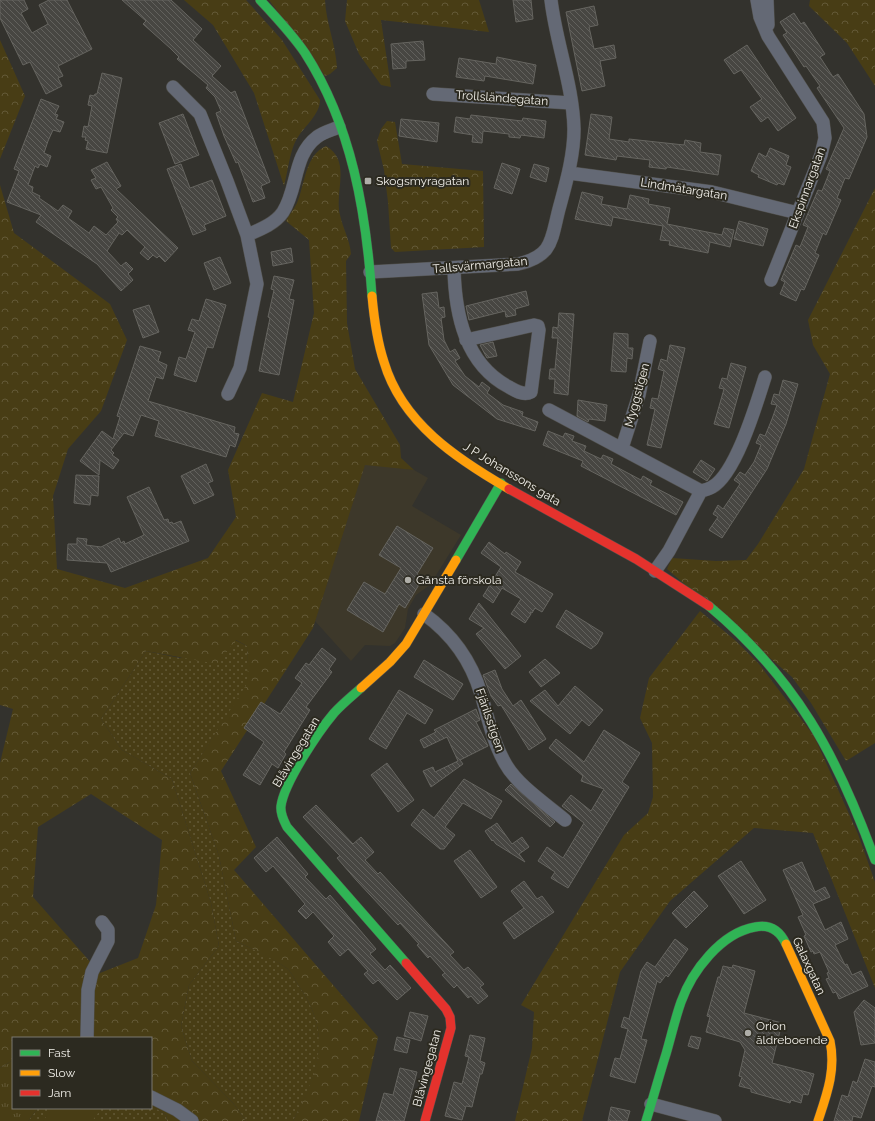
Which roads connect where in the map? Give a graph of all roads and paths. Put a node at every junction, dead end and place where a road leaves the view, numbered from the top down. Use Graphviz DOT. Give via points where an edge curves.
graph roads {
  1 [pos="260,0"];
  2 [pos="552,0"];
  3 [pos="757,0"];
  4 [pos="767,0"];
  5 [pos="768,36"];
  6 [pos="173,87"];
  7 [pos="433,94"];
  8 [pos="571,103"];
  9 [pos="339,127"];
  10 [pos="569,173"];
  11 [pos="798,213"];
  12 [pos="247,235"];
  13 [pos="454,268"];
  14 [pos="370,272"];
  15 [pos="771,280"];
  16 [pos="466,340"];
  17 [pos="650,341"];
  18 [pos="765,377"];
  19 [pos="228,394"];
  20 [pos="549,410"];
  21 [pos="622,448"];
  22 [pos="501,483"];
  23 [pos="701,491"];
  24 [pos="655,571"];
  25 [pos="424,614"];
  26 [pos="565,820"];
  27 [pos="870,831"];
  28 [pos="875,860"];
  29 [pos="102,922"];
  30 [pos="87,1037"];
  31 [pos="152,1097"];
  32 [pos="651,1104"];
  33 [pos="192,1121"];
  34 [pos="425,1121"];
  35 [pos="646,1121"];
  36 [pos="715,1121"];
  37 [pos="818,1121"];
  1 -- 9 [label="street, J P Johanssons gata" via="290,34 314,70 329,99"];
  2 -- 8 [label="street, Tallsvärmargatan"];
  3 -- 5 [label="street, Ekspinnargatan" via="760,17"];
  4 -- 5 [label="street"];
  5 -- 11 [label="street, Ekspinnargatan" via="823,122 825,138 821,156"];
  6 -- 12 [label="street" via="200,114"];
  7 -- 8 [label="street, Trollsländegatan"];
  8 -- 10 [label="street, Tallsvärmargatan" via="574,129"];
  9 -- 12 [label="street" via="317,137 301,157 290,199 283,213 272,223"];
  9 -- 14 [label="street, J P Johanssons gata" via="355,171 366,226"];
  10 -- 11 [label="street, Lindmätargatan" via="712,192"];
  10 -- 13 [label="street, Tallsvärmargatan" via="552,240 545,252 535,261"];
  11 -- 15 [label="street, Ekspinnargatan"];
  12 -- 19 [label="street" via="257,284 240,368"];
  13 -- 14 [label="street, Tallsvärmargatan"];
  13 -- 16 [label="street" via="460,321"];
  14 -- 22 [label="street, J P Johanssons gata" via="373,323 382,360 393,386 408,409 431,434 460,458"];
  16 -- 16 [label="street" via="488,372 503,384 520,392 531,392 537,357 538,326"];
  17 -- 21 [label="street, Myggstigen" via="639,395"];
  18 -- 23 [label="street" via="751,422 735,456 722,478 713,486"];
  20 -- 21 [label="street"];
  21 -- 23 [label="street"];
  22 -- 24 [label="street, J P Johanssons gata"];
  22 -- 25 [label="street, Blåvingegatan"];
  23 -- 24 [label="street" via="669,551"];
  24 -- 27 [label="street, J P Johanssons gata" via="711,608 764,659 787,686 821,733"];
  25 -- 26 [label="street, Fjärilsstigen" via="450,636 467,660 479,687 492,734 511,772"];
  25 -- 34 [label="street, Blåvingegatan" via="395,659 344,703 325,725 284,793 281,806 282,818 287,827 446,1009 450,1017 451,1028"];
  27 -- 28 [label="street, J P Johanssons gata"];
  29 -- 30 [label="street" via="108,930 108,941 92,972 88,990"];
  31 -- 33 [label="street" via="178,1110"];
  32 -- 35 [label="street, Galaxgatan"];
  32 -- 36 [label="street"];
  32 -- 37 [label="street, Galaxgatan" via="681,1001 690,983 703,963 725,942 754,926 766,926 777,930 784,939 834,1054 834,1069"];
}
